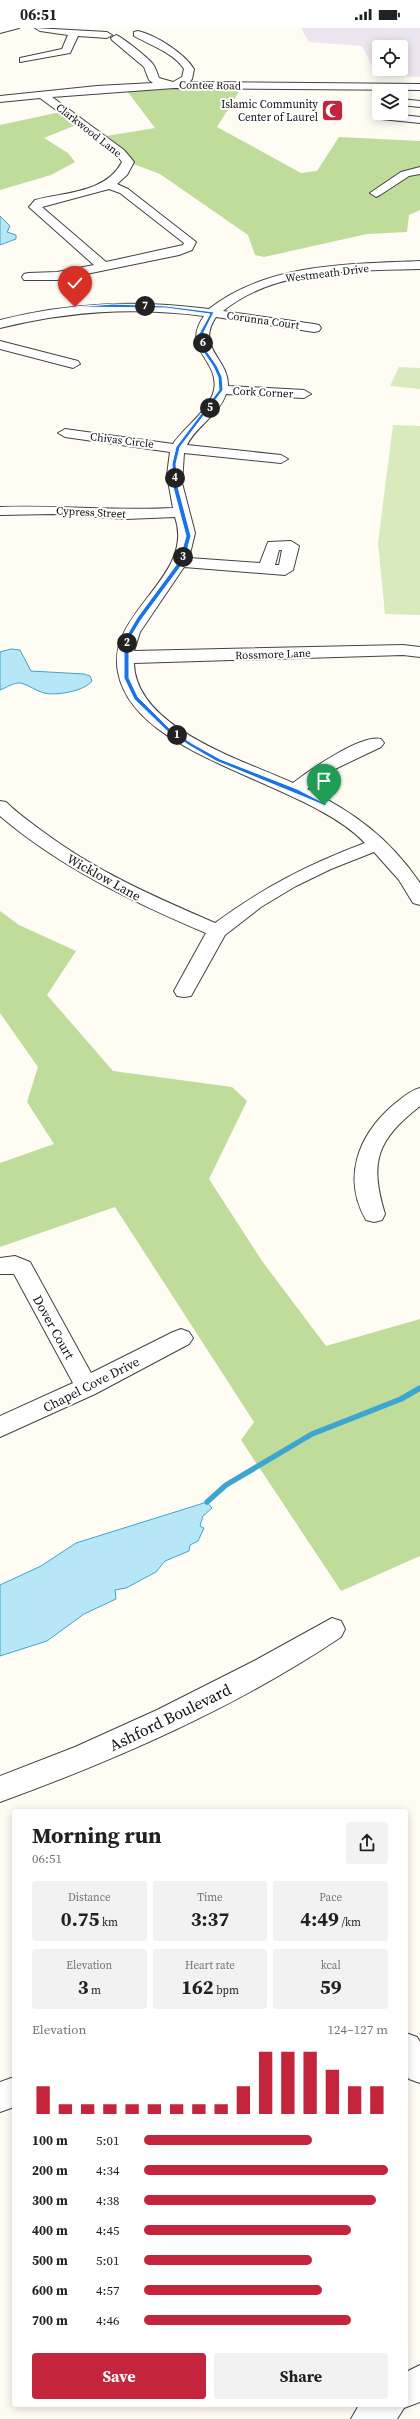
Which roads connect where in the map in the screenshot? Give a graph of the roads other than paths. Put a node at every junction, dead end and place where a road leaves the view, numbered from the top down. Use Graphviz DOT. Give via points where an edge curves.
graph roads {
  1 [pos="14,28"];
  2 [pos="40,28"];
  3 [pos="0,30"];
  4 [pos="134,30"];
  5 [pos="74,33"];
  6 [pos="111,33"];
  7 [pos="24,60"];
  8 [pos="187,79"];
  9 [pos="154,80"];
  10 [pos="420,82"];
  11 [pos="174,85"];
  12 [pos="420,87"];
  13 [pos="306,93"];
  14 [pos="0,94"];
  15 [pos="43,95"];
  16 [pos="353,98"];
  17 [pos="0,99"];
  18 [pos="408,103"];
  19 [pos="420,104"];
  20 [pos="408,119"];
  21 [pos="420,120"];
  22 [pos="420,170"];
  23 [pos="110,185"];
  24 [pos="376,193"];
  25 [pos="420,265"];
  26 [pos="103,266"];
  27 [pos="28,277"];
  28 [pos="212,313"];
  29 [pos="0,324"];
  30 [pos="314,328"];
  31 [pos="0,345"];
  32 [pos="72,364"];
  33 [pos="221,390"];
  34 [pos="304,394"];
  35 [pos="65,433"];
  36 [pos="178,447"];
  37 [pos="281,459"];
  38 [pos="0,511"];
  39 [pos="181,512"];
  40 [pos="182,562"];
  41 [pos="266,568"];
  42 [pos="420,652"];
  43 [pos="126,658"];
  44 [pos="375,743"];
  45 [pos="295,790"];
  46 [pos="0,806"];
  47 [pos="378,845"];
  48 [pos="420,898"];
  49 [pos="217,931"];
  50 [pos="184,991"];
  51 [pos="420,1095"];
  52 [pos="374,1214"];
  53 [pos="11,1267"];
  54 [pos="181,1338"];
  55 [pos="87,1386"];
  56 [pos="0,1427"];
  57 [pos="332,1629"];
  58 [pos="0,1789"];
  59 [pos="408,2051"];
  60 [pos="420,2068"];
  61 [pos="12,2093"];
  62 [pos="0,2097"];
  63 [pos="420,2382"];
  64 [pos="408,2391"];
  65 [pos="385,2407"];
  66 [pos="368,2419"];
  1 -- 3 [label="street"];
  2 -- 5 [label="street"];
  4 -- 6 [label="street" via="132,37"];
  4 -- 8 [label="street" via="181,58 189,69"];
  5 -- 6 [label="street"];
  5 -- 7 [label="street" via="66,51"];
  6 -- 9 [label="street" via="150,65"];
  8 -- 9 [label="street, Contee Road"];
  8 -- 10 [label="street, Contee Road"];
  8 -- 11 [label="street"];
  9 -- 11 [label="street"];
  9 -- 14 [label="street, Contee Road"];
  11 -- 12 [label="street, Contee Road"];
  11 -- 15 [label="street, Contee Road"];
  13 -- 16 [label="street"];
  15 -- 17 [label="street, Contee Road"];
  15 -- 23 [label="street, Clarkwood Lane" via="120,152 128,162 125,173"];
  18 -- 19 [label="street"];
  20 -- 21 [label="street"];
  22 -- 24 [label="street" via="405,174"];
  23 -- 26 [label="street, Clarkwood Lane" via="45,200 39,202 36,207"];
  23 -- 26 [label="street" via="124,191 190,242 188,247 179,251"];
  25 -- 28 [label="street, Westmeath Drive" via="296,276 266,283 234,296"];
  26 -- 27 [label="street" via="43,278"];
  28 -- 29 [label="street, Corunna Court" via="166,307 113,305 75,307"];
  28 -- 30 [label="street, Corunna Court"];
  28 -- 33 [label="street, Westmeath Drive" via="201,334 204,350 220,377"];
  31 -- 32 [label="street"];
  33 -- 34 [label="street, Cork Corner"];
  33 -- 36 [label="street"];
  35 -- 36 [label="street, Chivas Circle"];
  36 -- 37 [label="street, Chivas Circle"];
  36 -- 39 [label="street" via="174,464"];
  38 -- 39 [label="street, Cypress Street" via="53,510 126,515"];
  39 -- 40 [label="street" via="188,536"];
  40 -- 41 [label="street"];
  40 -- 43 [label="street" via="139,619 127,640"];
  42 -- 43 [label="street, Rossmore Lane" via="403,650"];
  43 -- 45 [label="street" via="127,678 136,698 168,730 218,760"];
  44 -- 45 [label="street" via="329,765"];
  45 -- 47 [label="street" via="355,823"];
  46 -- 49 [label="street, Wicklow Lane" via="47,845 100,877 141,899"];
  47 -- 48 [label="street" via="414,883"];
  47 -- 49 [label="street" via="324,865 289,882"];
  49 -- 50 [label="street"];
  51 -- 52 [label="street" via="399,1110 380,1131 367,1156 367,1190"];
  53 -- 55 [label="street, Dover Court"];
  54 -- 55 [label="street, Chapel Cove Drive"];
  55 -- 56 [label="street, Chapel Cove Drive"];
  57 -- 58 [label="street, Ashford Boulevard" via="167,1720 92,1755"];
  59 -- 60 [label="street"];
  61 -- 62 [label="street"];
  63 -- 64 [label="street"];
  65 -- 66 [label="street"];
}
